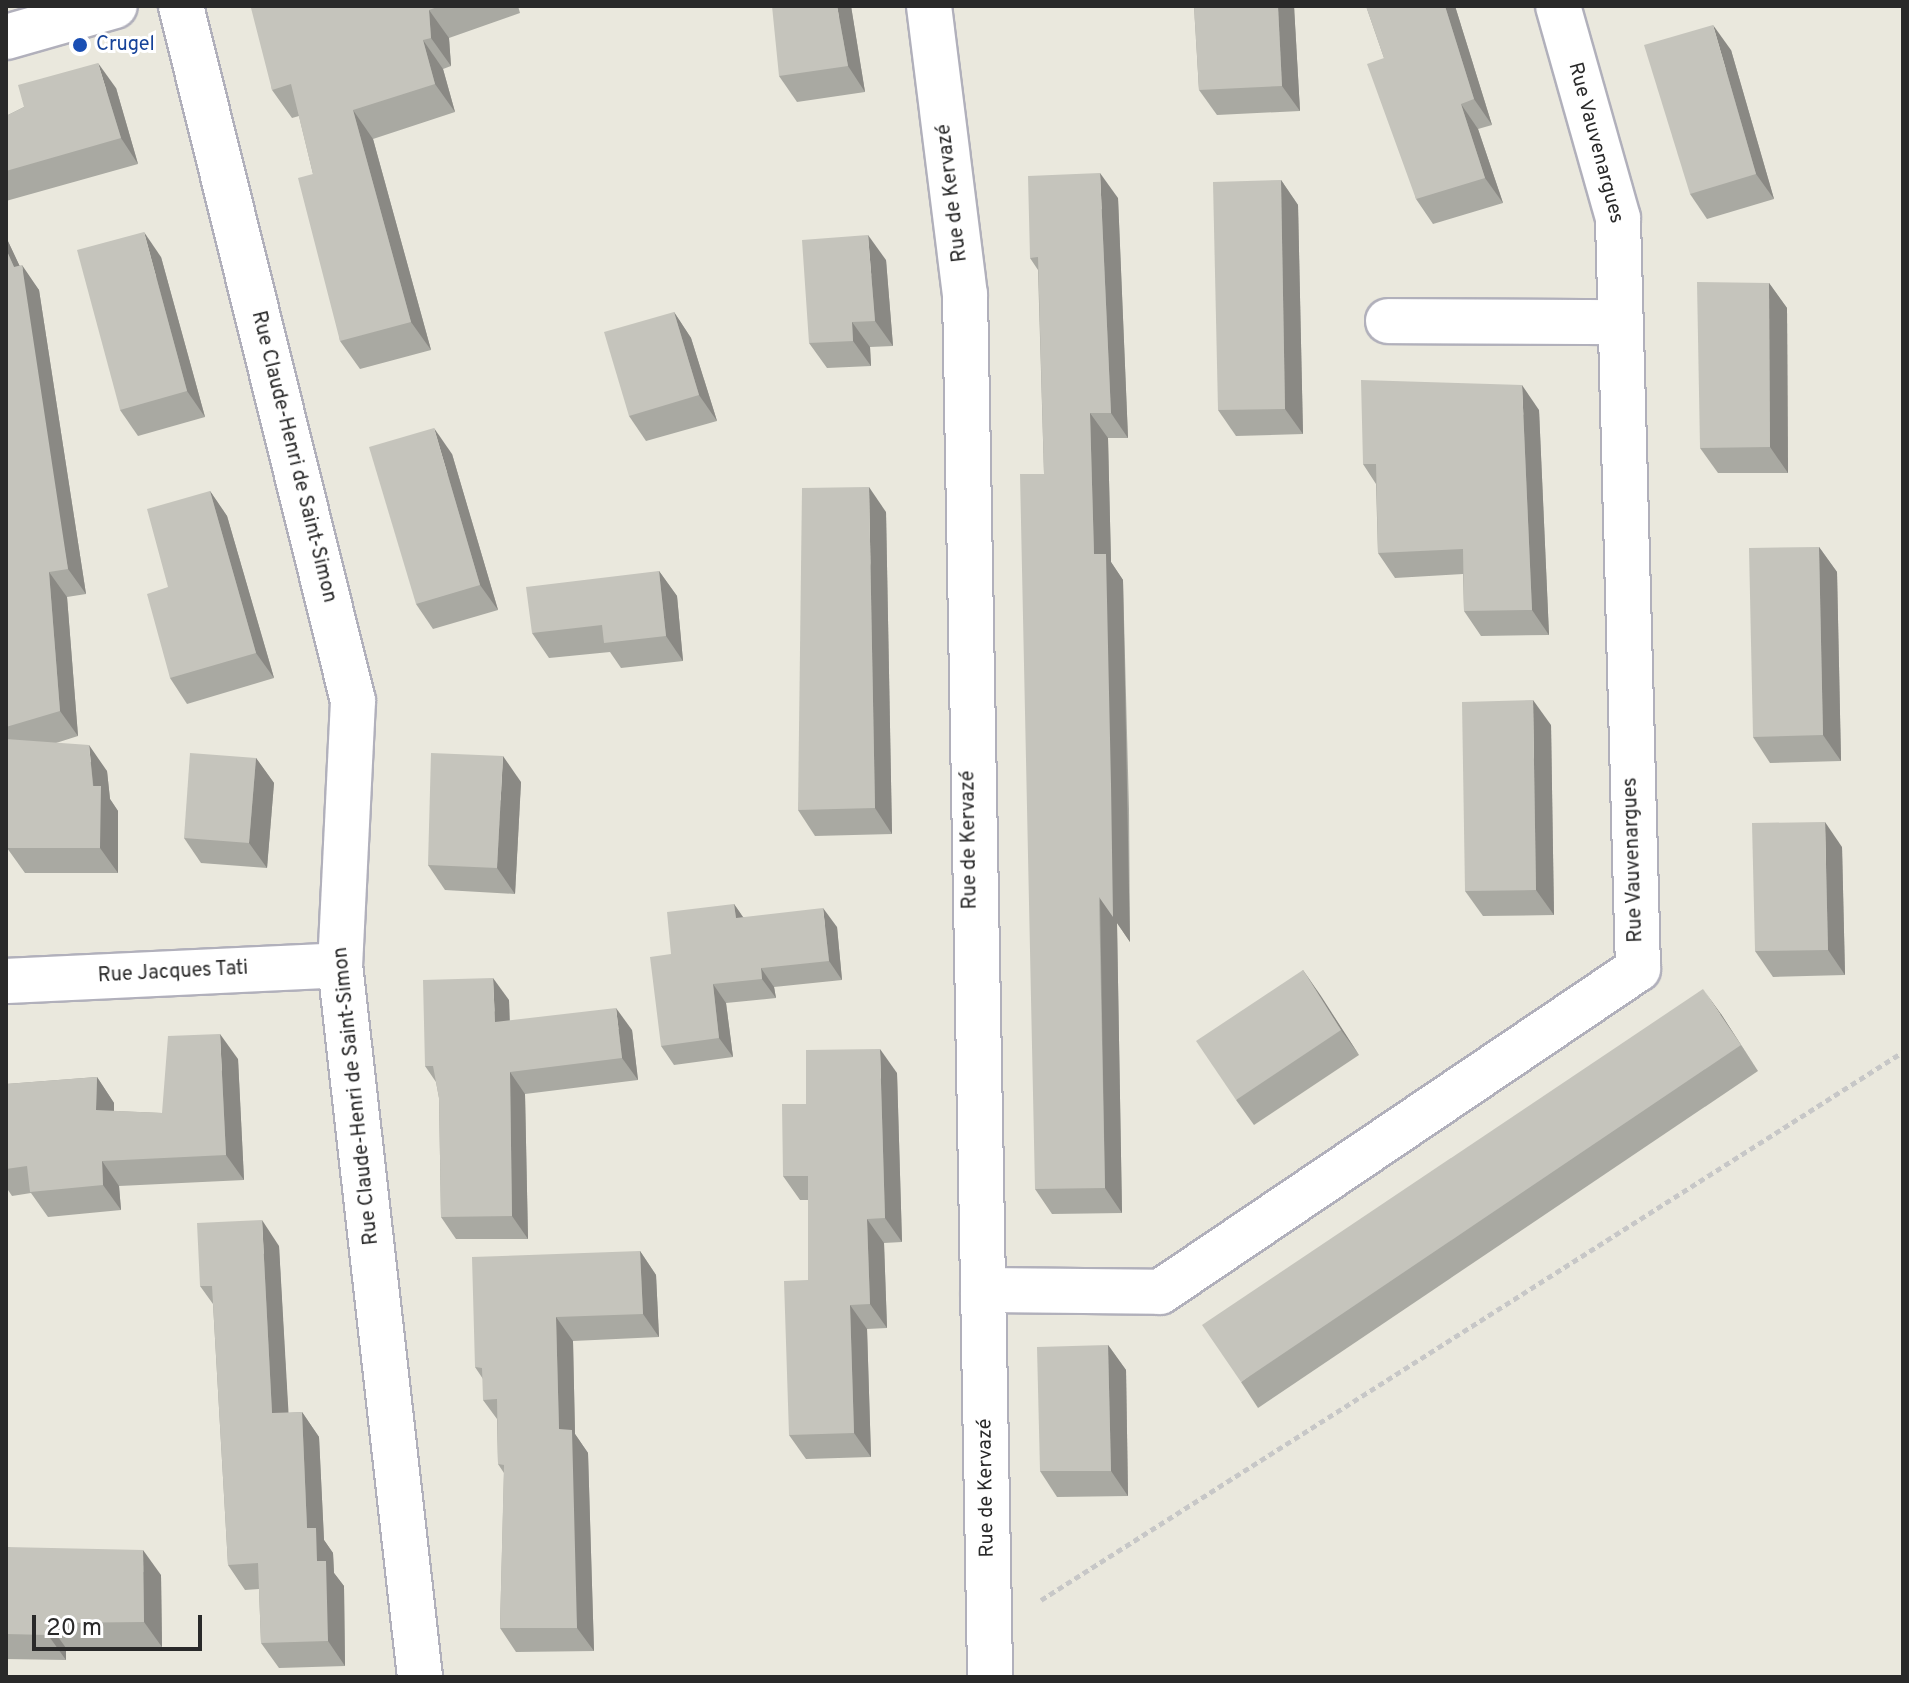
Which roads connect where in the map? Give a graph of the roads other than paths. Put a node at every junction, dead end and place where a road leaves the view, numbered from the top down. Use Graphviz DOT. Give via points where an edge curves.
graph roads {
  1 [pos="115,6"];
  2 [pos="181,6"];
  3 [pos="929,6"];
  4 [pos="1558,6"];
  5 [pos="6,37"];
  6 [pos="1388,321"];
  7 [pos="1617,322"];
  8 [pos="340,965"];
  9 [pos="6,981"];
  10 [pos="983,1290"];
  11 [pos="420,1677"];
  12 [pos="990,1677"];
  1 -- 5 [label="street"];
  2 -- 8 [label="street, Rue Claude-Henri de Saint-Simon" via="353,701"];
  3 -- 10 [label="street, Rue de Kervazé" via="965,294 973,1043"];
  4 -- 7 [label="street, Rue Vauvenargues" via="1618,218"];
  6 -- 7 [label="street"];
  7 -- 10 [label="street, Rue Vauvenargues" via="1638,969 1160,1292"];
  8 -- 9 [label="street, Rue Jacques Tati"];
  8 -- 11 [label="street, Rue Claude-Henri de Saint-Simon"];
  10 -- 12 [label="street, Rue de Kervazé"];
}
